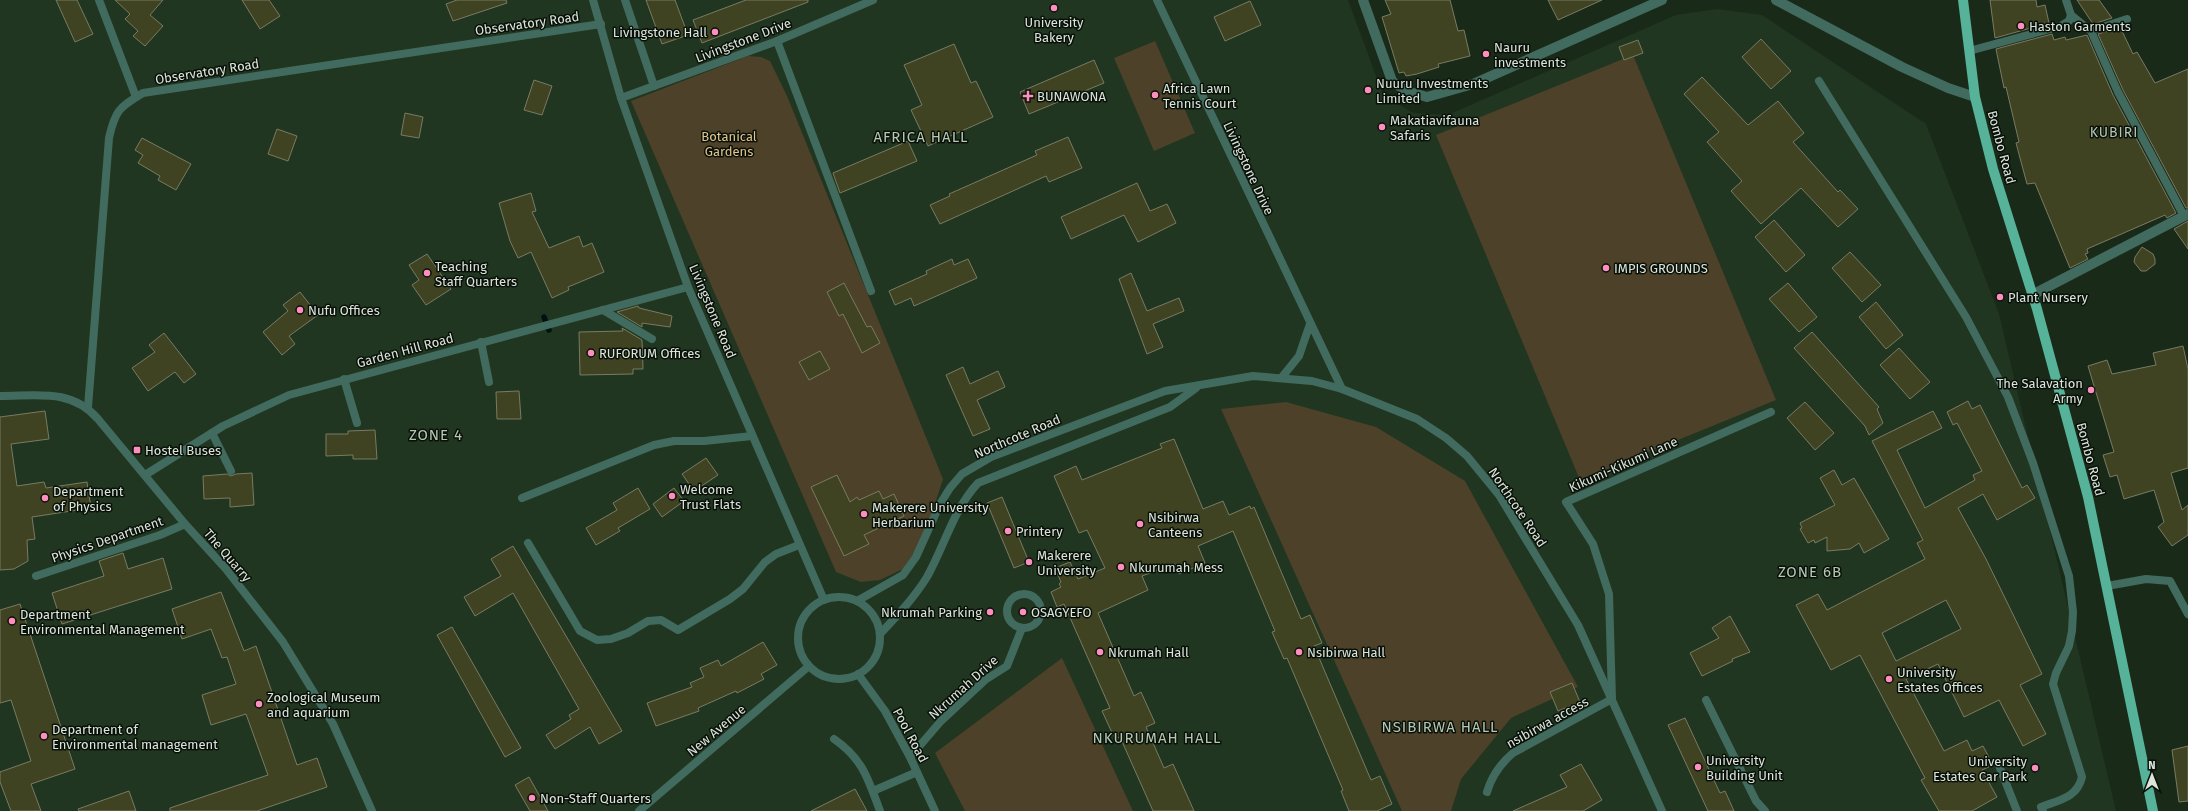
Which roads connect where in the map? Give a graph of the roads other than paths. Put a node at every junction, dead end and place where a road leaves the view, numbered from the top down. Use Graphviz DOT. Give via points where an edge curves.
graph roads {
  1 [pos="100,0"];
  2 [pos="593,0"];
  3 [pos="625,0"];
  4 [pos="873,0"];
  5 [pos="1157,0"];
  6 [pos="1363,0"];
  7 [pos="1662,0"];
  8 [pos="1776,0"];
  9 [pos="1963,0"];
  10 [pos="2066,0"];
  11 [pos="2071,15"];
  12 [pos="2127,20"];
  13 [pos="601,24"];
  14 [pos="2091,31"];
  15 [pos="777,41"];
  16 [pos="1969,51"];
  17 [pos="1819,80"];
  18 [pos="654,86"];
  19 [pos="136,97"];
  20 [pos="1975,97"];
  21 [pos="621,98"];
  22 [pos="2186,215"];
  23 [pos="688,287"];
  24 [pos="871,291"];
  25 [pos="2032,295"];
  26 [pos="602,310"];
  27 [pos="1310,324"];
  28 [pos="652,338"];
  29 [pos="481,342"];
  30 [pos="1282,377"];
  31 [pos="344,379"];
  32 [pos="489,382"];
  33 [pos="1198,386"];
  34 [pos="1342,389"];
  35 [pos="0,396"];
  36 [pos="88,407"];
  37 [pos="1770,412"];
  38 [pos="357,423"];
  39 [pos="212,433"];
  40 [pos="752,436"];
  41 [pos="231,471"];
  42 [pos="145,475"];
  43 [pos="522,498"];
  44 [pos="185,524"];
  45 [pos="528,543"];
  46 [pos="799,545"];
  47 [pos="36,576"];
  48 [pos="2107,586"];
  49 [pos="824,600"];
  50 [pos="857,601"];
  51 [pos="2188,614"];
  52 [pos="1022,628"];
  53 [pos="880,634"];
  54 [pos="809,666"];
  55 [pos="858,674"];
  56 [pos="1612,699"];
  57 [pos="1706,700"];
  58 [pos="834,739"];
  59 [pos="910,757"];
  60 [pos="2000,768"];
  61 [pos="917,772"];
  62 [pos="873,791"];
  63 [pos="1488,792"];
  64 [pos="2040,810"];
  65 [pos="372,811"];
  66 [pos="639,811"];
  67 [pos="880,811"];
  68 [pos="935,811"];
  69 [pos="1662,811"];
  70 [pos="1764,811"];
  71 [pos="2017,811"];
  72 [pos="2153,811"];
  1 -- 19 [label="lane"];
  2 -- 13 [label="lane, Livingstone Road"];
  3 -- 18 [label="lane"];
  4 -- 15 [label="lane, Livingstone Drive"];
  5 -- 27 [label="lane, Livingstone Drive"];
  6 -- 7 [label="street" via="1392,81 1406,91 1427,97 1473,84"];
  8 -- 20 [label="street" via="1902,67"];
  9 -- 16 [label="main road, Bombo Road"];
  10 -- 11 [label="lane"];
  11 -- 14 [label="lane"];
  11 -- 16 [label="lane" via="2069,21 2061,26"];
  12 -- 14 [label="lane"];
  13 -- 19 [label="lane, Observatory Road" via="143,93"];
  13 -- 21 [label="lane, Livingstone Road"];
  14 -- 22 [label="lane" via="2118,92"];
  15 -- 18 [label="lane, Livingstone Drive"];
  15 -- 24 [label="lane"];
  16 -- 20 [label="main road, Bombo Road"];
  17 -- 64 [label="lane" via="1966,317 2004,388 2033,463 2069,576 2073,612 2072,631 2069,646 2053,684 2082,777 2073,795"];
  18 -- 21 [label="lane, Livingstone Drive"];
  19 -- 36 [label="lane, Observatory Road" via="123,105 114,119 109,138"];
  20 -- 25 [label="main road, Bombo Road" via="1993,169"];
  21 -- 23 [label="lane, Livingstone Road"];
  22 -- 25 [label="street"];
  23 -- 26 [label="lane, Garden Hill Road"];
  23 -- 40 [label="lane, Livingstone Road"];
  25 -- 48 [label="main road, Bombo Road" via="2088,497"];
  26 -- 28 [label="lane"];
  26 -- 29 [label="lane, Garden Hill Road"];
  27 -- 30 [label="lane" via="1299,356"];
  27 -- 34 [label="lane, Livingstone Drive"];
  29 -- 31 [label="lane, Garden Hill Road"];
  29 -- 32 [label="lane"];
  30 -- 33 [label="lane, Northcote Road" via="1253,376"];
  30 -- 34 [label="lane, Northcote Road"];
  31 -- 38 [label="lane"];
  31 -- 39 [label="lane, Garden Hill Road" via="289,395 249,412"];
  33 -- 50 [label="lane, Northcote Road" via="1165,391 1133,402 991,457 974,466 962,474 950,488 916,557 903,574"];
  33 -- 53 [label="lane, Northcote Road" via="1170,407 978,483 959,507 926,577 902,611"];
  34 -- 56 [label="lane, Northcote Road" via="1417,419 1467,456 1499,494 1532,546 1578,625"];
  35 -- 36 [label="lane, The Quarry" via="55,396 74,400"];
  36 -- 42 [label="lane, The Quarry"];
  37 -- 56 [label="lane, Kikumi-Kikumi Lane" via="1566,502 1593,544 1609,594"];
  39 -- 41 [label="lane"];
  39 -- 42 [label="lane, Garden Hill Road"];
  40 -- 43 [label="lane" via="674,441 654,445"];
  40 -- 46 [label="lane, Livingstone Road"];
  42 -- 44 [label="lane, The Quarry"];
  44 -- 47 [label="lane, Physics Department"];
  44 -- 65 [label="lane, The Quarry" via="226,569 284,642 333,724"];
  45 -- 46 [label="lane" via="580,631 597,640 611,639 628,633 648,621 661,620 678,630 743,589 765,562 776,554"];
  46 -- 49 [label="lane, Livingstone Road"];
  48 -- 51 [label="lane" via="2146,579 2170,581"];
  48 -- 72 [label="main road, Bombo Road"];
  49 -- 50 [label="lane" via="846,597"];
  49 -- 54 [label="lane" via="809,610 800,625 798,643"];
  50 -- 53 [label="lane" via="874,616"];
  52 -- 52 [label="lane" via="1030,628 1041,617 1039,602 1027,594 1012,599 1008,605 1007,613 1010,620 1015,626"];
  52 -- 59 [label="lane, Nkrumah Drive" via="1007,666 985,680 941,721"];
  53 -- 55 [label="lane" via="873,662"];
  54 -- 55 [label="lane" via="827,677 848,678"];
  54 -- 66 [label="lane, New Avenue"];
  55 -- 59 [label="lane, Pool Road" via="885,711"];
  56 -- 63 [label="lane, nsibirwa access" via="1513,753 1499,765"];
  56 -- 69 [label="lane, Northcote Road"];
  57 -- 70 [label="lane" via="1756,801"];
  58 -- 62 [label="lane" via="852,752 861,764"];
  59 -- 61 [label="lane, Pool Road"];
  60 -- 71 [label="lane"];
  61 -- 62 [label="lane"];
  61 -- 68 [label="lane, Pool Road"];
  62 -- 67 [label="lane"];
}
